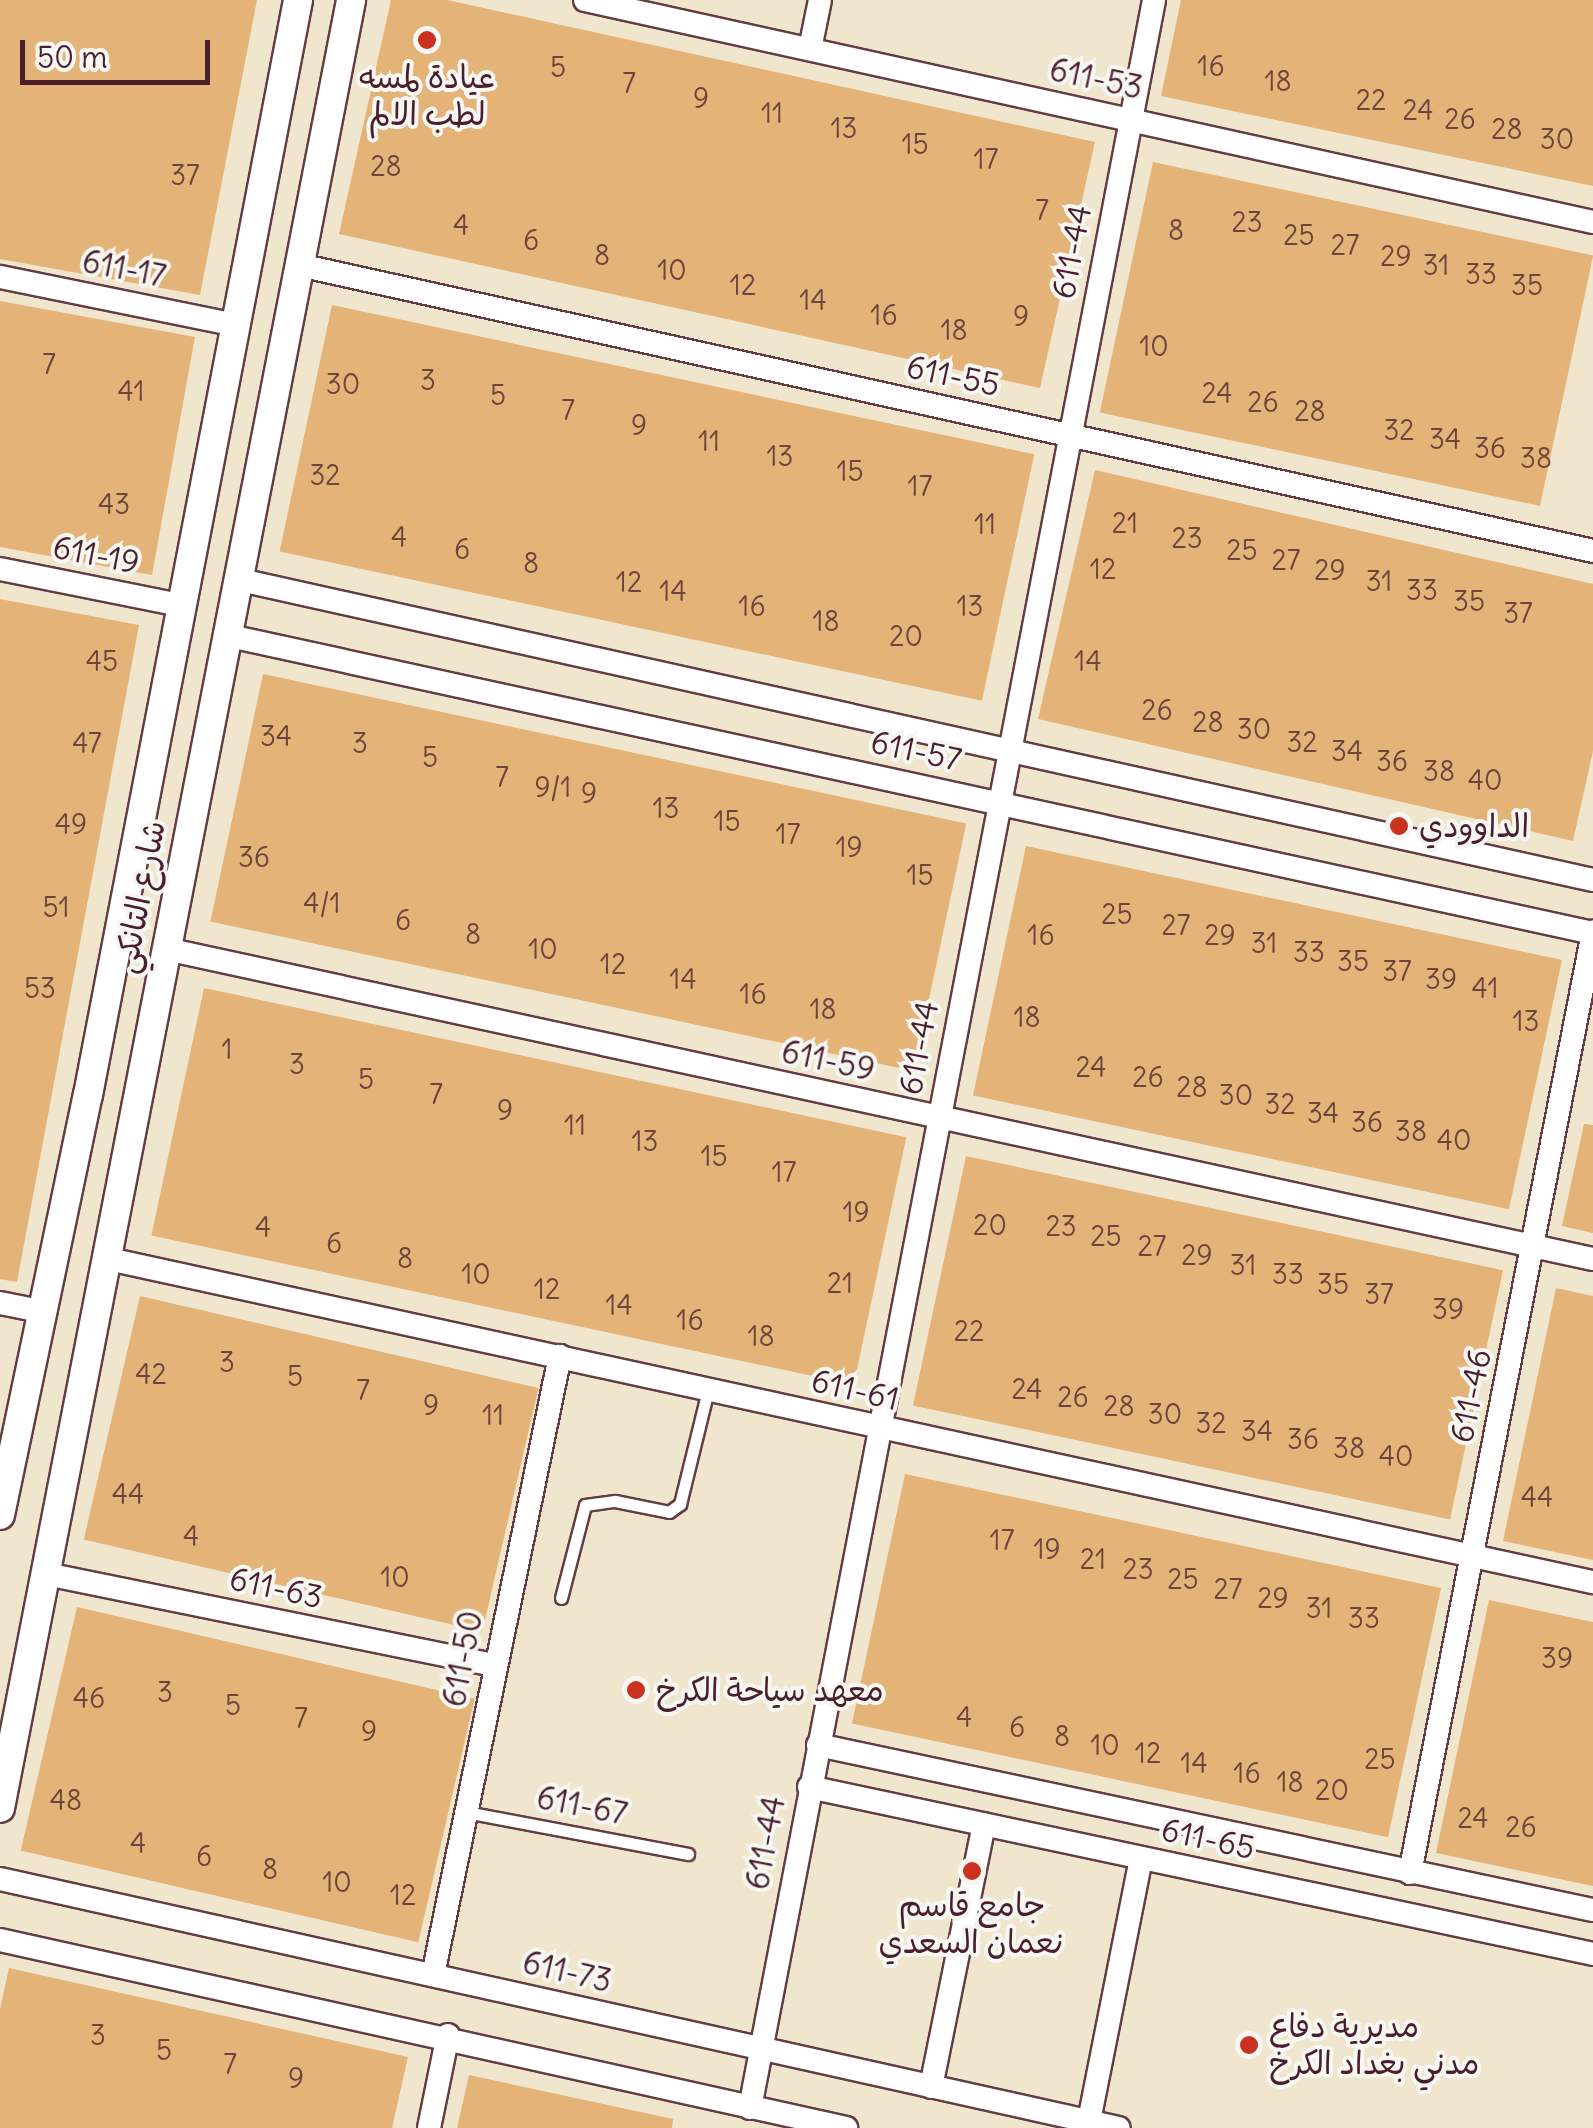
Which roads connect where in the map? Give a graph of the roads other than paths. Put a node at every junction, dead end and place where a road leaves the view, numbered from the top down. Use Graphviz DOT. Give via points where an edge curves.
graph roads {
  1 [pos="298,0"];
  2 [pos="351,0"];
  3 [pos="585,0"];
  4 [pos="820,0"];
  5 [pos="1154,0"];
  6 [pos="810,50"];
  7 [pos="1130,120"];
  8 [pos="1593,222"];
  9 [pos="299,264"];
  10 [pos="0,278"];
  11 [pos="236,325"];
  12 [pos="1069,435"];
  13 [pos="205,476"];
  14 [pos="253,484"];
  15 [pos="1593,551"];
  16 [pos="0,569"];
  17 [pos="236,579"];
  18 [pos="180,605"];
  19 [pos="225,635"];
  20 [pos="1008,750"];
  21 [pos="998,802"];
  22 [pos="1593,880"];
  23 [pos="1593,932"];
  24 [pos="166,949"];
  25 [pos="88,1095"];
  26 [pos="134,1105"];
  27 [pos="938,1118"];
  28 [pos="1534,1246"];
  29 [pos="104,1258"];
  30 [pos="1593,1259"];
  31 [pos="0,1303"];
  32 [pos="40,1311"];
  33 [pos="560,1356"];
  34 [pos="708,1390"];
  35 [pos="880,1429"];
  36 [pos="0,1514"];
  37 [pos="1472,1554"];
  38 [pos="46,1574"];
  39 [pos="1593,1582"];
  40 [pos="561,1598"];
  41 [pos="494,1666"];
  42 [pos="818,1744"];
  43 [pos="809,1787"];
  44 [pos="0,1808"];
  45 [pos="466,1812"];
  46 [pos="984,1824"];
  47 [pos="688,1854"];
  48 [pos="1141,1858"];
  49 [pos="1410,1873"];
  50 [pos="0,1879"];
  51 [pos="1593,1910"];
  52 [pos="0,1940"];
  53 [pos="1593,1954"];
  54 [pos="433,1975"];
  55 [pos="448,2035"];
  56 [pos="761,2048"];
  57 [pos="932,2087"];
  58 [pos="750,2108"];
  59 [pos="1089,2121"];
  60 [pos="429,2128"];
  61 [pos="846,2128"];
  62 [pos="1119,2128"];
  1 -- 11 [label="street, شارع التانكي"];
  2 -- 9 [label="street, شارع التانكي"];
  3 -- 6 [label="street, 611-53"];
  4 -- 6 [label="street"];
  5 -- 7 [label="street, 611-44"];
  6 -- 7 [label="street, 611-53"];
  7 -- 8 [label="street, 611-53"];
  7 -- 12 [label="street, 611-44"];
  9 -- 12 [label="street, 611-55"];
  9 -- 14 [label="street, شارع التانكي"];
  10 -- 11 [label="street, 611-17"];
  11 -- 13 [label="street, شارع التانكي"];
  12 -- 15 [label="street, 611-55"];
  12 -- 20 [label="street, 611-44"];
  13 -- 14 [label="street"];
  13 -- 18 [label="street, شارع التانكي"];
  14 -- 17 [label="street, شارع التانكي"];
  16 -- 18 [label="street, 611-19"];
  17 -- 19 [label="street, شارع التانكي"];
  17 -- 20 [label="street, 611-57"];
  18 -- 25 [label="street, شارع التانكي"];
  19 -- 21 [label="street, 611-57"];
  19 -- 24 [label="street, شارع التانكي"];
  20 -- 21 [label="street, 611-44"];
  20 -- 22 [label="street, 611-57"];
  21 -- 23 [label="street, 611-57"];
  21 -- 27 [label="street, 611-44"];
  23 -- 28 [label="street, 611-46"];
  24 -- 26 [label="street, شارع التانكي"];
  24 -- 27 [label="street, 611-59"];
  25 -- 26 [label="street"];
  25 -- 32 [label="street, شارع التانكي"];
  26 -- 29 [label="street, شارع التانكي"];
  27 -- 28 [label="street, 611-59"];
  27 -- 35 [label="street, 611-44"];
  28 -- 30 [label="street, 611-59"];
  28 -- 37 [label="street, 611-46"];
  29 -- 33 [label="street, 611-61"];
  29 -- 38 [label="street, شارع التانكي"];
  31 -- 32 [label="street"];
  32 -- 36 [label="street, شارع التانكي"];
  33 -- 34 [label="street, 611-61"];
  33 -- 41 [label="street, 611-50"];
  34 -- 35 [label="street, 611-61"];
  34 -- 40 [label="lane" via="680,1504 668,1512 614,1501 585,1505"];
  35 -- 37 [label="street, 611-61"];
  35 -- 42 [label="street, 611-44"];
  37 -- 39 [label="street, 611-61"];
  37 -- 49 [label="street, 611-46"];
  38 -- 41 [label="street, 611-63"];
  38 -- 44 [label="street, شارع التانكي"];
  41 -- 45 [label="street, 611-50"];
  42 -- 43 [label="street, 611-44"];
  42 -- 49 [label="street, 611-65"];
  43 -- 46 [label="street, 611-65"];
  43 -- 56 [label="street, 611-44"];
  45 -- 47 [label="lane, 611-67"];
  45 -- 54 [label="street, 611-50"];
  46 -- 48 [label="street, 611-65"];
  46 -- 57 [label="street"];
  48 -- 53 [label="street, 611-65"];
  48 -- 59 [label="street"];
  49 -- 51 [label="street, 611-65"];
  50 -- 54 [label="street, 611-73"];
  52 -- 55 [label="street"];
  54 -- 56 [label="street, 611-73"];
  55 -- 58 [label="street"];
  55 -- 60 [label="street"];
  56 -- 57 [label="street, 611-73"];
  56 -- 58 [label="street, 611-44"];
  57 -- 59 [label="street, 611-73"];
  58 -- 61 [label="street"];
  59 -- 62 [label="street, 611-73"];
}
